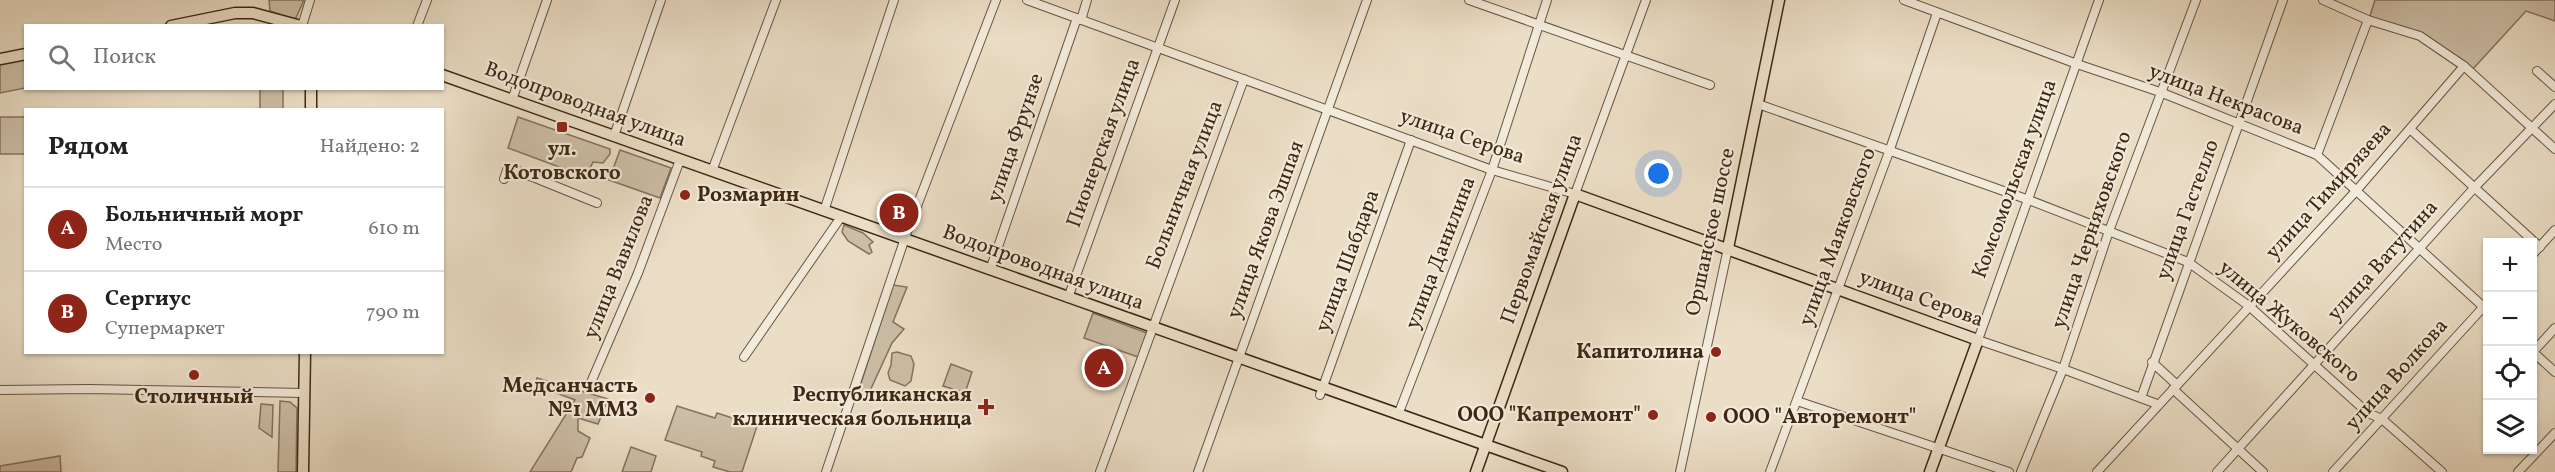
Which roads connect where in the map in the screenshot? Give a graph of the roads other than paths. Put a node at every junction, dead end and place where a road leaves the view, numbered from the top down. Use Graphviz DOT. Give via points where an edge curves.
graph roads {
  1 [pos="310,0"];
  2 [pos="427,0"];
  3 [pos="547,0"];
  4 [pos="661,0"];
  5 [pos="776,0"];
  6 [pos="894,0"];
  7 [pos="996,0"];
  8 [pos="1027,0"];
  9 [pos="1087,0"];
  10 [pos="1175,0"];
  11 [pos="1367,0"];
  12 [pos="1469,0"];
  13 [pos="1547,0"];
  14 [pos="1646,0"];
  15 [pos="1779,0"];
  16 [pos="1904,0"];
  17 [pos="2099,0"];
  18 [pos="2196,0"];
  19 [pos="2283,0"];
  20 [pos="2323,0"];
  21 [pos="1937,13"];
  22 [pos="1079,19"];
  23 [pos="2368,20"];
  24 [pos="181,24"];
  25 [pos="294,24"];
  26 [pos="303,24"];
  27 [pos="418,24"];
  28 [pos="1538,25"];
  29 [pos="1158,47"];
  30 [pos="24,54"];
  31 [pos="1625,55"];
  32 [pos="0,59"];
  33 [pos="2077,64"];
  34 [pos="2464,66"];
  35 [pos="2537,71"];
  36 [pos="444,76"];
  37 [pos="1244,80"];
  38 [pos="1710,85"];
  39 [pos="2555,87"];
  40 [pos="311,90"];
  41 [pos="2160,92"];
  42 [pos="512,100"];
  43 [pos="1758,104"];
  44 [pos="2555,104"];
  45 [pos="311,108"];
  46 [pos="1328,110"];
  47 [pos="2239,124"];
  48 [pos="2533,128"];
  49 [pos="2410,129"];
  50 [pos="614,136"];
  51 [pos="1411,140"];
  52 [pos="2555,149"];
  53 [pos="1889,152"];
  54 [pos="2317,155"];
  55 [pos="680,160"];
  56 [pos="1492,170"];
  57 [pos="712,171"];
  58 [pos="504,179"];
  59 [pos="2475,187"];
  60 [pos="2356,191"];
  61 [pos="1575,195"];
  62 [pos="2029,200"];
  63 [pos="597,203"];
  64 [pos="824,211"];
  65 [pos="840,217"];
  66 [pos="2555,230"];
  67 [pos="2109,231"];
  68 [pos="904,239"];
  69 [pos="2420,247"];
  70 [pos="2540,247"];
  71 [pos="1728,248"];
  72 [pos="2537,250"];
  73 [pos="2188,262"];
  74 [pos="990,270"];
  75 [pos="1838,290"];
  76 [pos="1068,298"];
  77 [pos="2483,304"];
  78 [pos="2249,306"];
  79 [pos="2483,310"];
  80 [pos="1151,327"];
  81 [pos="2555,328"];
  82 [pos="1978,340"];
  83 [pos="2537,348"];
  84 [pos="305,354"];
  85 [pos="2537,356"];
  86 [pos="744,357"];
  87 [pos="1239,358"];
  88 [pos="2152,362"];
  89 [pos="2314,364"];
  90 [pos="2063,369"];
  91 [pos="2555,372"];
  92 [pos="589,387"];
  93 [pos="2175,387"];
  94 [pos="0,390"];
  95 [pos="1322,391"];
  96 [pos="304,393"];
  97 [pos="2141,398"];
  98 [pos="1797,401"];
  99 [pos="2157,404"];
  100 [pos="1398,415"];
  101 [pos="2382,419"];
  102 [pos="2555,433"];
  103 [pos="1486,446"];
  104 [pos="2237,449"];
  105 [pos="1939,450"];
  106 [pos="303,472"];
  107 [pos="826,472"];
  108 [pos="1100,472"];
  109 [pos="1198,472"];
  110 [pos="1476,472"];
  111 [pos="1562,472"];
  112 [pos="1680,472"];
  113 [pos="1770,472"];
  114 [pos="1930,472"];
  115 [pos="2009,472"];
  116 [pos="2021,472"];
  117 [pos="2097,472"];
  118 [pos="2217,472"];
  119 [pos="2263,472"];
  120 [pos="2333,472"];
  121 [pos="2442,472"];
  122 [pos="2518,472"];
  1 -- 26 [label="street"];
  2 -- 27 [label="street"];
  3 -- 42 [label="street"];
  4 -- 50 [label="street"];
  5 -- 57 [label="street"];
  6 -- 64 [label="street"];
  7 -- 68 [label="street"];
  8 -- 22 [label="street, улица Серова"];
  9 -- 22 [label="street, улица Фрунзе"];
  10 -- 29 [label="street, Пионерская улица"];
  11 -- 46 [label="street, улица Якова Эшпая"];
  12 -- 28 [label="street"];
  13 -- 28 [label="street, улица Данилина"];
  14 -- 31 [label="street, Первомайская улица"];
  15 -- 43 [label="main road, Оршанское шоссе"];
  16 -- 21 [label="street, улица Некрасова"];
  17 -- 33 [label="street, Комсомольская улица"];
  18 -- 41 [label="street, улица Черняховского"];
  19 -- 47 [label="street, улица Гастелло"];
  20 -- 23 [label="street"];
  21 -- 33 [label="street, улица Некрасова"];
  21 -- 53 [label="street, улица Маяковского"];
  22 -- 29 [label="street, улица Серова"];
  22 -- 74 [label="street, улица Фрунзе"];
  23 -- 34 [label="street" via="2420,36"];
  23 -- 54 [label="street"];
  24 -- 25 [label="main road" via="235,13 253,13"];
  28 -- 31 [label="street"];
  28 -- 56 [label="street, улица Данилина"];
  29 -- 37 [label="street, улица Серова"];
  29 -- 76 [label="street, Пионерская улица"];
  30 -- 32 [label="main road"];
  31 -- 38 [label="street"];
  31 -- 61 [label="street, Первомайская улица"];
  33 -- 41 [label="street, улица Некрасова"];
  33 -- 62 [label="street, Комсомольская улица"];
  34 -- 48 [label="street"];
  34 -- 49 [label="street, улица Тимирязева"];
  35 -- 39 [label="street"];
  36 -- 42 [label="main road, Водопроводная улица"];
  37 -- 46 [label="street, улица Серова"];
  37 -- 80 [label="street, Больничная улица"];
  40 -- 45 [label="main road"];
  41 -- 47 [label="street, улица Некрасова"];
  41 -- 67 [label="street, улица Черняховского"];
  42 -- 50 [label="main road, Водопроводная улица"];
  43 -- 53 [label="street, улица Жуковского"];
  43 -- 71 [label="main road, Оршанское шоссе"];
  44 -- 48 [label="street, улица Ватутина"];
  46 -- 51 [label="street, улица Серова"];
  46 -- 87 [label="street, улица Якова Эшпая"];
  47 -- 54 [label="street, улица Некрасова"];
  47 -- 73 [label="street, улица Гастелло"];
  48 -- 52 [label="street"];
  48 -- 59 [label="street, улица Ватутина"];
  49 -- 59 [label="street"];
  49 -- 60 [label="street, улица Тимирязева"];
  50 -- 55 [label="main road, Водопроводная улица"];
  51 -- 56 [label="street, улица Серова"];
  51 -- 95 [label="street, улица Шабдара"];
  53 -- 62 [label="street, улица Жуковского"];
  53 -- 75 [label="street, улица Маяковского"];
  54 -- 60 [label="street, улица Некрасова"];
  55 -- 57 [label="main road, Водопроводная улица"];
  55 -- 92 [label="street, улица Вавилова" via="638,273"];
  56 -- 61 [label="street, улица Серова"];
  56 -- 100 [label="street, улица Данилина"];
  57 -- 64 [label="main road, Водопроводная улица"];
  58 -- 63 [label="street" via="508,167"];
  59 -- 69 [label="street, улица Ватутина"];
  59 -- 70 [label="street"];
  60 -- 69 [label="street, улица Некрасова"];
  60 -- 78 [label="street, улица Тимирязева"];
  61 -- 71 [label="main road, улица Серова"];
  61 -- 103 [label="main road, Первомайская улица"];
  62 -- 67 [label="street, улица Жуковского"];
  62 -- 82 [label="street, Комсомольская улица"];
  64 -- 65 [label="main road, Водопроводная улица"];
  65 -- 68 [label="main road, Водопроводная улица"];
  65 -- 86 [label="street"];
  66 -- 70 [label="street"];
  67 -- 73 [label="street, улица Жуковского"];
  67 -- 90 [label="street, улица Черняховского"];
  68 -- 74 [label="main road, Водопроводная улица"];
  68 -- 107 [label="street"];
  69 -- 77 [label="street, улица Некрасова"];
  69 -- 89 [label="street, улица Ватутина"];
  70 -- 72 [label="street"];
  71 -- 75 [label="main road, улица Серова"];
  71 -- 112 [label="street, Оршанское шоссе"];
  73 -- 78 [label="street, улица Жуковского"];
  73 -- 88 [label="street, улица Гастелло"];
  74 -- 76 [label="main road, Водопроводная улица"];
  75 -- 82 [label="main road, улица Серова"];
  75 -- 98 [label="street, улица Маяковского"];
  76 -- 80 [label="main road, Водопроводная улица"];
  78 -- 89 [label="street, улица Жуковского"];
  78 -- 93 [label="street, улица Тимирязева"];
  79 -- 101 [label="street, улица Волкова"];
  80 -- 87 [label="main road, Водопроводная улица"];
  80 -- 108 [label="street, Больничная улица"];
  81 -- 83 [label="street"];
  82 -- 90 [label="street, улица Серова"];
  82 -- 105 [label="main road, Комсомольская улица"];
  84 -- 96 [label="main road"];
  85 -- 91 [label="street"];
  87 -- 95 [label="main road, Водопроводная улица"];
  87 -- 109 [label="street, улица Якова Эшпая"];
  88 -- 93 [label="street"];
  88 -- 97 [label="street, улица Гастелло"];
  89 -- 101 [label="street, улица Жуковского" via="2368,413"];
  89 -- 104 [label="street, улица Ватутина"];
  90 -- 97 [label="street, улица Серова"];
  90 -- 116 [label="street, улица Черняховского"];
  93 -- 99 [label="street, улица Тимирязева"];
  93 -- 104 [label="street"];
  94 -- 96 [label="street"];
  95 -- 100 [label="main road, Водопроводная улица"];
  96 -- 106 [label="main road"];
  97 -- 99 [label="street, улица Серова"];
  98 -- 105 [label="street"];
  98 -- 113 [label="street, улица Маяковского"];
  99 -- 117 [label="street, улица Тимирязева"];
  100 -- 103 [label="main road, Водопроводная улица"];
  101 -- 120 [label="street, улица Волкова"];
  101 -- 121 [label="street, улица Жуковского"];
  102 -- 122 [label="street"];
  103 -- 110 [label="main road, Первомайская улица"];
  103 -- 111 [label="main road, Водопроводная улица"];
  104 -- 118 [label="street, улица Ватутина"];
  104 -- 119 [label="street"];
  105 -- 114 [label="main road, Комсомольская улица"];
  105 -- 115 [label="street"];
}
